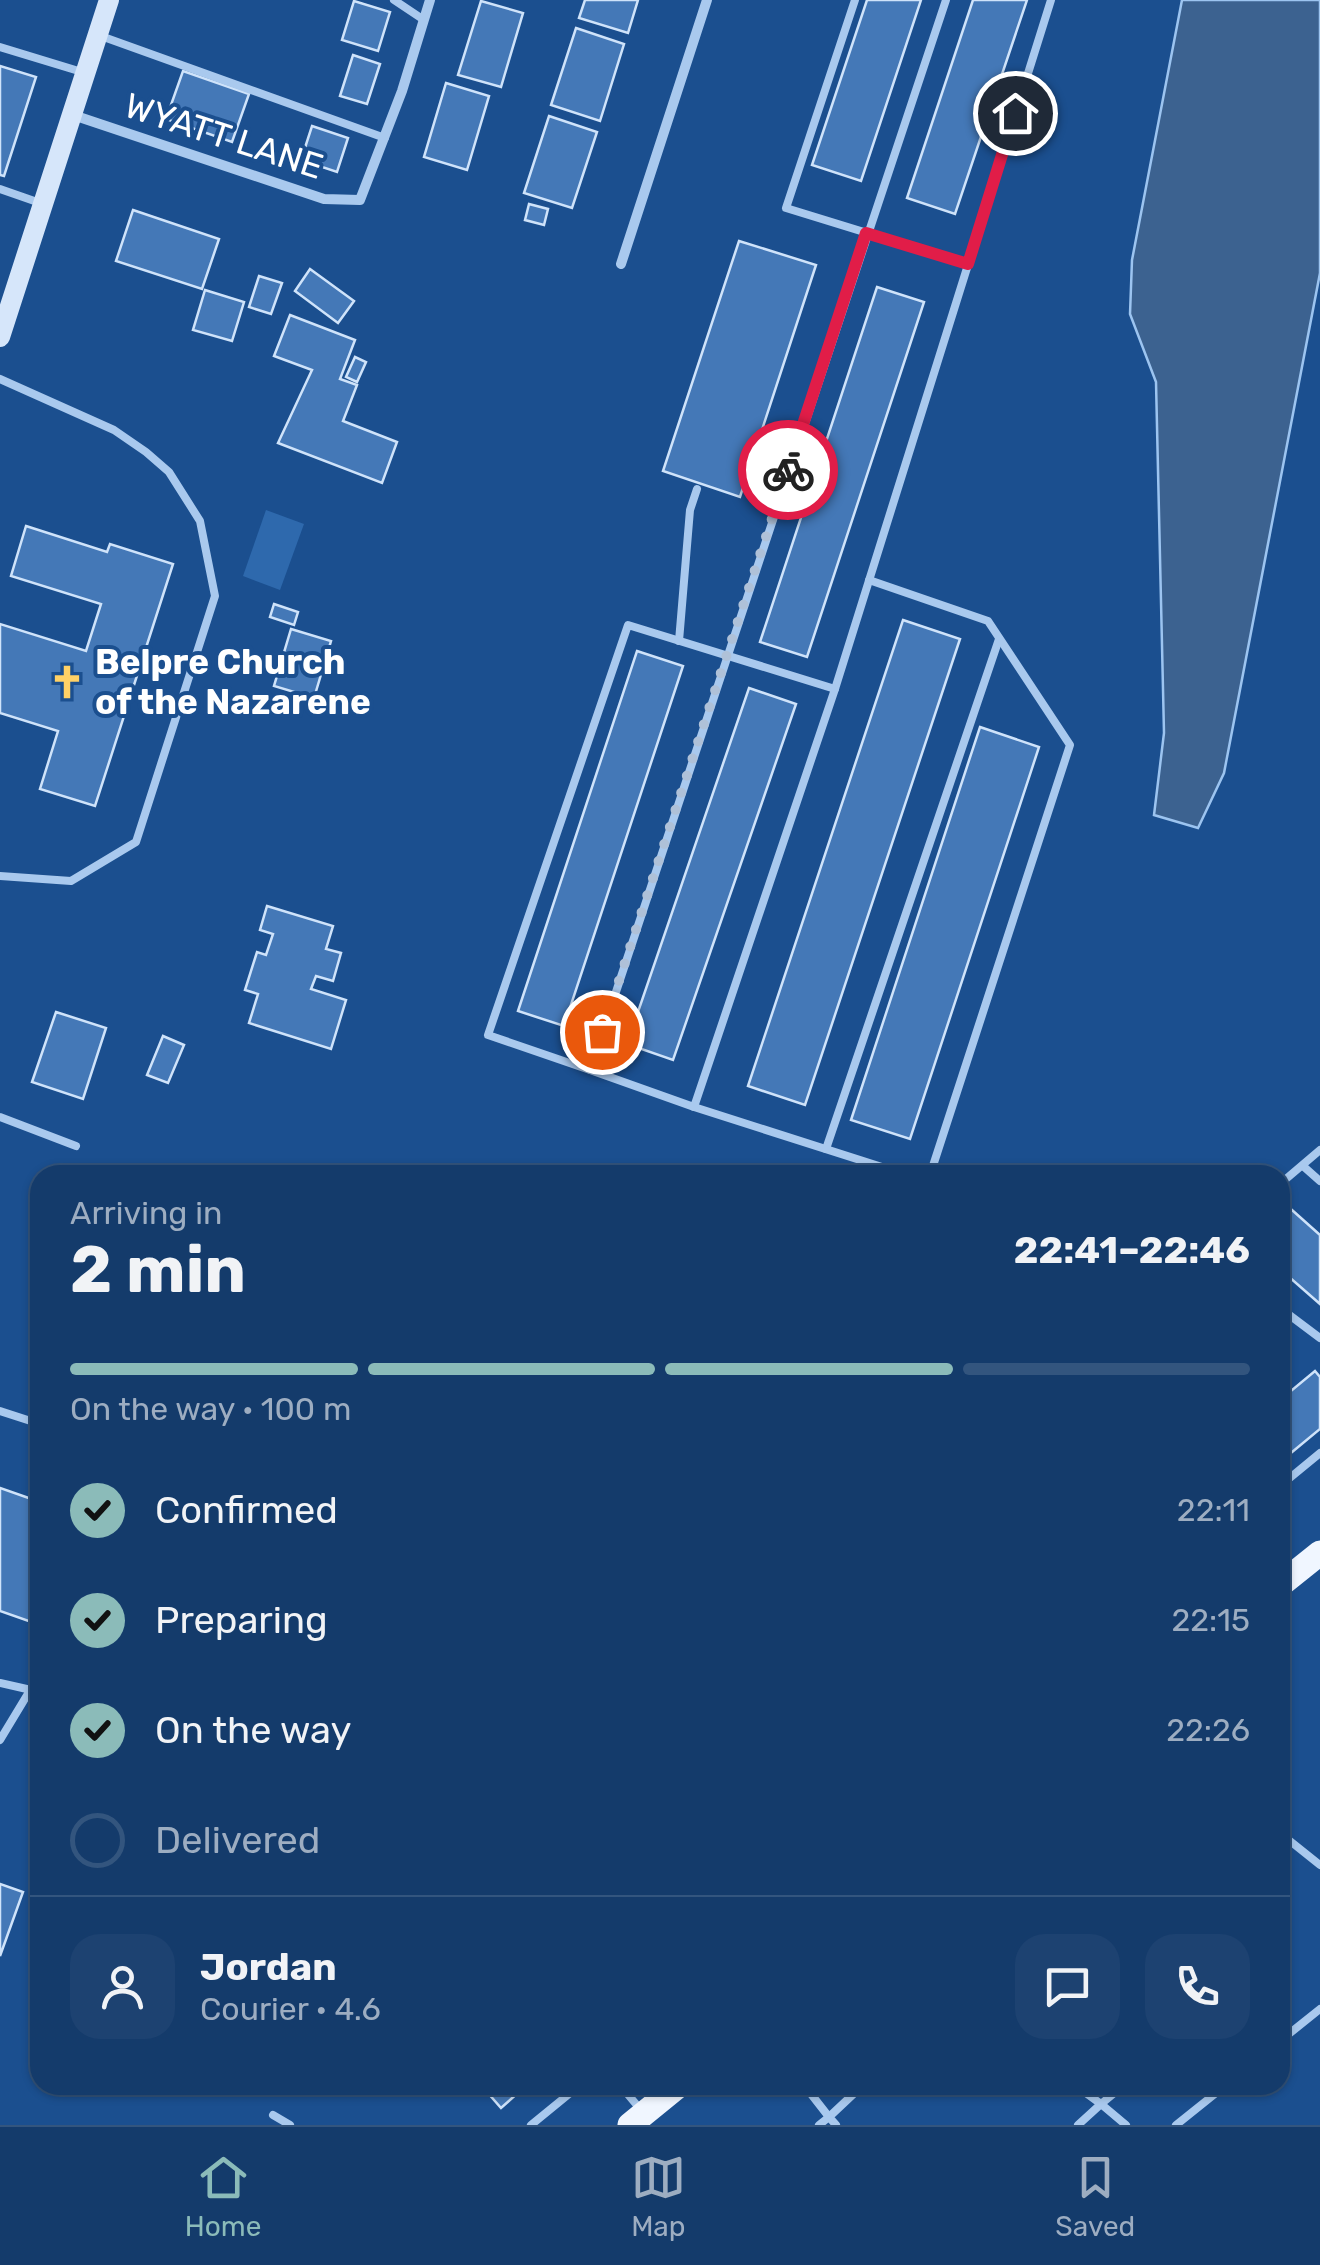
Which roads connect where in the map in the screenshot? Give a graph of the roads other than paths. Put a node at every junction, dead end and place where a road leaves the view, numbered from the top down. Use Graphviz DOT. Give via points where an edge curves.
graph roads {
  1 [pos="110,0"];
  2 [pos="394,0"];
  3 [pos="430,0"];
  4 [pos="707,0"];
  5 [pos="855,0"];
  6 [pos="946,0"];
  7 [pos="1051,0"];
  8 [pos="424,20"];
  9 [pos="98,35"];
  10 [pos="0,47"];
  11 [pos="86,73"];
  12 [pos="73,115"];
  13 [pos="385,138"];
  14 [pos="0,190"];
  15 [pos="44,204"];
  16 [pos="866,233"];
  17 [pos="621,264"];
  18 [pos="968,264"];
  19 [pos="0,337"];
  20 [pos="0,379"];
  21 [pos="697,489"];
  22 [pos="869,580"];
  23 [pos="999,639"];
  24 [pos="679,641"];
  25 [pos="726,656"];
  26 [pos="835,689"];
  27 [pos="0,876"];
  28 [pos="590,1070"];
  29 [pos="694,1107"];
  30 [pos="0,1117"];
  31 [pos="76,1146"];
  32 [pos="826,1149"];
  33 [pos="1320,1150"];
  34 [pos="876,1165"];
  35 [pos="933,1165"];
  36 [pos="1303,1166"];
  37 [pos="1290,1176"];
  38 [pos="1320,1181"];
  39 [pos="1290,1316"];
  40 [pos="1320,1338"];
  41 [pos="0,1411"];
  42 [pos="30,1421"];
  43 [pos="1320,1452"];
  44 [pos="1290,1478"];
  45 [pos="1320,1553"];
  46 [pos="1290,1578"];
  47 [pos="0,1683"];
  48 [pos="28,1692"];
  49 [pos="0,1740"];
  50 [pos="1290,1841"];
  51 [pos="1320,1865"];
  52 [pos="1320,2009"];
  53 [pos="1290,2034"];
  54 [pos="568,2095"];
  55 [pos="625,2095"];
  56 [pos="667,2095"];
  57 [pos="812,2095"];
  58 [pos="855,2095"];
  59 [pos="1089,2095"];
  60 [pos="1112,2095"];
  61 [pos="1214,2095"];
  62 [pos="1101,2104"];
  63 [pos="272,2116"];
  64 [pos="637,2119"];
  65 [pos="833,2121"];
  66 [pos="290,2125"];
  67 [pos="532,2125"];
  68 [pos="819,2125"];
  69 [pos="1078,2125"];
  70 [pos="1126,2125"];
  71 [pos="1176,2125"];
  1 -- 9 [label="street"];
  2 -- 8 [label="lane"];
  3 -- 8 [label="street"];
  4 -- 17 [label="street"];
  5 -- 16 [label="lane" via="786,208"];
  6 -- 16 [label="lane"];
  7 -- 18 [label="lane"];
  8 -- 13 [label="street"];
  9 -- 11 [label="street"];
  9 -- 13 [label="lane"];
  10 -- 11 [label="lane"];
  11 -- 12 [label="street"];
  12 -- 13 [label="street, WYATT LANE" via="324,199 360,200"];
  12 -- 15 [label="street"];
  14 -- 15 [label="lane"];
  15 -- 19 [label="street"];
  16 -- 18 [label="lane"];
  16 -- 25 [label="lane"];
  18 -- 22 [label="lane"];
  20 -- 27 [label="lane" via="114,430 169,472 200,521 215,596 136,842 71,880"];
  21 -- 24 [label="lane"];
  22 -- 23 [label="lane" via="988,622"];
  22 -- 26 [label="lane"];
  23 -- 32 [label="lane"];
  23 -- 35 [label="lane" via="1070,745"];
  24 -- 25 [label="lane"];
  24 -- 28 [label="lane" via="628,625 488,1035"];
  25 -- 26 [label="lane"];
  25 -- 28 [label="lane"];
  26 -- 29 [label="lane"];
  28 -- 29 [label="lane"];
  29 -- 32 [label="lane"];
  30 -- 31 [label="lane"];
  32 -- 34 [label="lane"];
  33 -- 36 [label="lane"];
  36 -- 37 [label="lane"];
  36 -- 38 [label="lane"];
  39 -- 40 [label="lane"];
  41 -- 42 [label="lane"];
  43 -- 44 [label="lane"];
  45 -- 46 [label="main road"];
  47 -- 48 [label="lane"];
  48 -- 49 [label="lane"];
  50 -- 51 [label="lane"];
  52 -- 53 [label="lane"];
  54 -- 67 [label="lane"];
  55 -- 64 [label="lane"];
  56 -- 64 [label="main road"];
  57 -- 65 [label="lane"];
  58 -- 65 [label="lane"];
  59 -- 62 [label="lane"];
  60 -- 62 [label="lane"];
  61 -- 71 [label="lane"];
  62 -- 69 [label="lane"];
  62 -- 70 [label="lane"];
  63 -- 66 [label="lane"];
  65 -- 68 [label="lane"];
}
